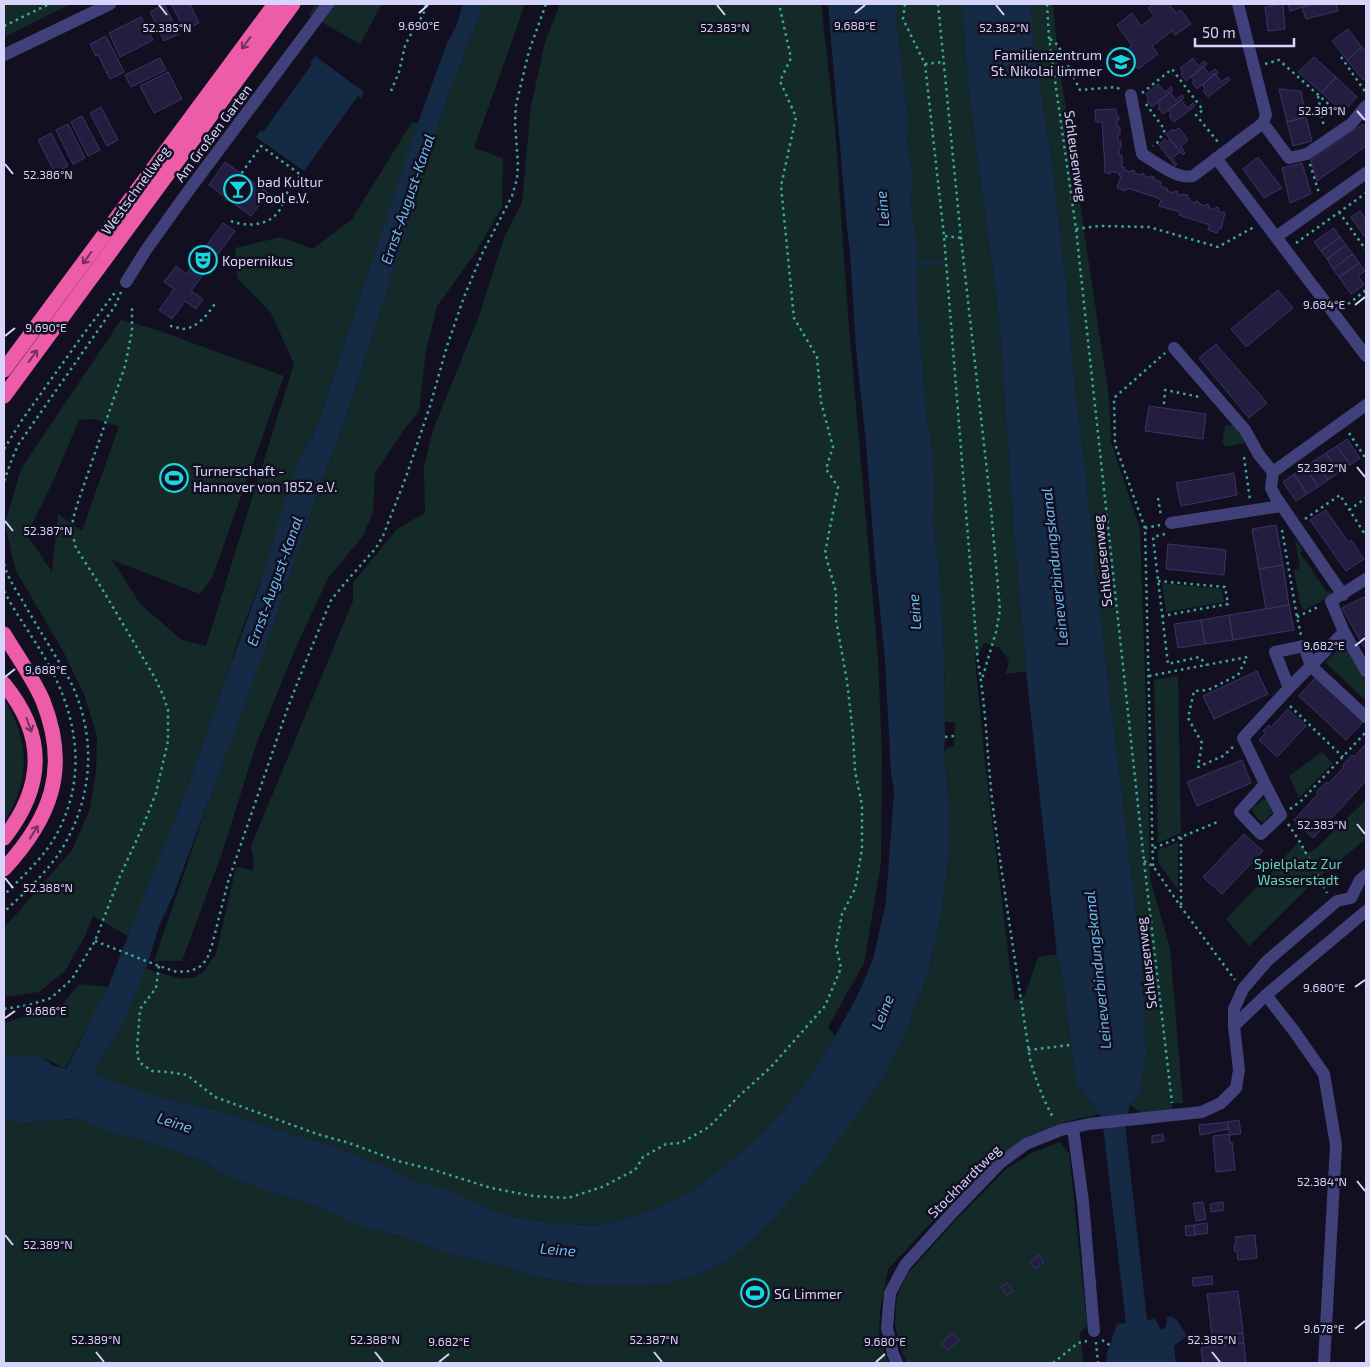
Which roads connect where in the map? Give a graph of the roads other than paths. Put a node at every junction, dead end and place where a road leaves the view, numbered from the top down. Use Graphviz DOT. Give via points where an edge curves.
graph roads {
  1 [pos="110,4"];
  2 [pos="275,4"];
  3 [pos="293,4"];
  4 [pos="328,4"];
  5 [pos="1238,4"];
  6 [pos="4,55"];
  7 [pos="1135,95"];
  8 [pos="1366,106"];
  9 [pos="1263,123"];
  10 [pos="1221,155"];
  11 [pos="1366,173"];
  12 [pos="1276,236"];
  13 [pos="126,282"];
  14 [pos="1174,348"];
  15 [pos="1365,352"];
  16 [pos="4,370"];
  17 [pos="4,396"];
  18 [pos="1366,405"];
  19 [pos="1273,472"];
  20 [pos="1281,506"];
  21 [pos="1170,521"];
  22 [pos="1366,580"];
  23 [pos="1343,595"];
  24 [pos="1344,632"];
  25 [pos="4,634"];
  26 [pos="1311,666"];
  27 [pos="1366,671"];
  28 [pos="4,684"];
  29 [pos="1290,688"];
  30 [pos="1366,717"];
  31 [pos="1265,784"];
  32 [pos="4,838"];
  33 [pos="4,870"];
  34 [pos="1366,876"];
  35 [pos="1351,898"];
  36 [pos="1364,913"];
  37 [pos="1266,995"];
  38 [pos="1234,1026"];
  39 [pos="1067,1129"];
  40 [pos="1095,1335"];
  41 [pos="896,1363"];
  42 [pos="1324,1363"];
  1 -- 6 [label="street"];
  2 -- 16 [label="highway, Westschnellweg, one-way"];
  17 -- 3 [label="highway, Westschnellweg, one-way"];
  4 -- 13 [label="street, Am Großen Garten" via="189,190"];
  5 -- 9 [label="street" via="1266,115"];
  7 -- 10 [label="street" via="1142,154 1187,178"];
  8 -- 9 [label="street" via="1351,124 1307,154 1289,158"];
  9 -- 10 [label="street"];
  10 -- 12 [label="street"];
  11 -- 12 [label="street"];
  12 -- 15 [label="street"];
  14 -- 19 [label="street" via="1245,430 1258,455"];
  18 -- 19 [label="street"];
  19 -- 20 [label="street" via="1271,488"];
  20 -- 21 [label="street"];
  20 -- 23 [label="street"];
  22 -- 23 [label="street"];
  23 -- 24 [label="street" via="1331,602"];
  24 -- 26 [label="street"];
  24 -- 27 [label="street"];
  33 -- 25 [label="highway, one-way" via="28,841 46,810 56,757 52,729 42,700"];
  26 -- 29 [label="street"];
  26 -- 29 [label="street" via="1304,646 1274,652"];
  26 -- 30 [label="street"];
  28 -- 32 [label="highway, one-way" via="26,717 32,733 35,764 26,805"];
  29 -- 31 [label="street" via="1243,738"];
  31 -- 31 [label="street" via="1281,815 1262,834 1240,812"];
  34 -- 35 [label="street" via="1360,880"];
  35 -- 36 [label="street"];
  35 -- 38 [label="street" via="1334,905 1267,962 1243,989 1234,1009"];
  36 -- 37 [label="street"];
  37 -- 38 [label="street"];
  37 -- 42 [label="street" via="1324,1074 1336,1145"];
  38 -- 39 [label="street, Stockhardtweg" via="1239,1070 1236,1088 1221,1103 1202,1112"];
  39 -- 40 [label="street" via="1083,1202"];
  39 -- 41 [label="street, Stockhardtweg" via="1026,1144 1000,1163 905,1265 890,1293 887,1328"];
}
